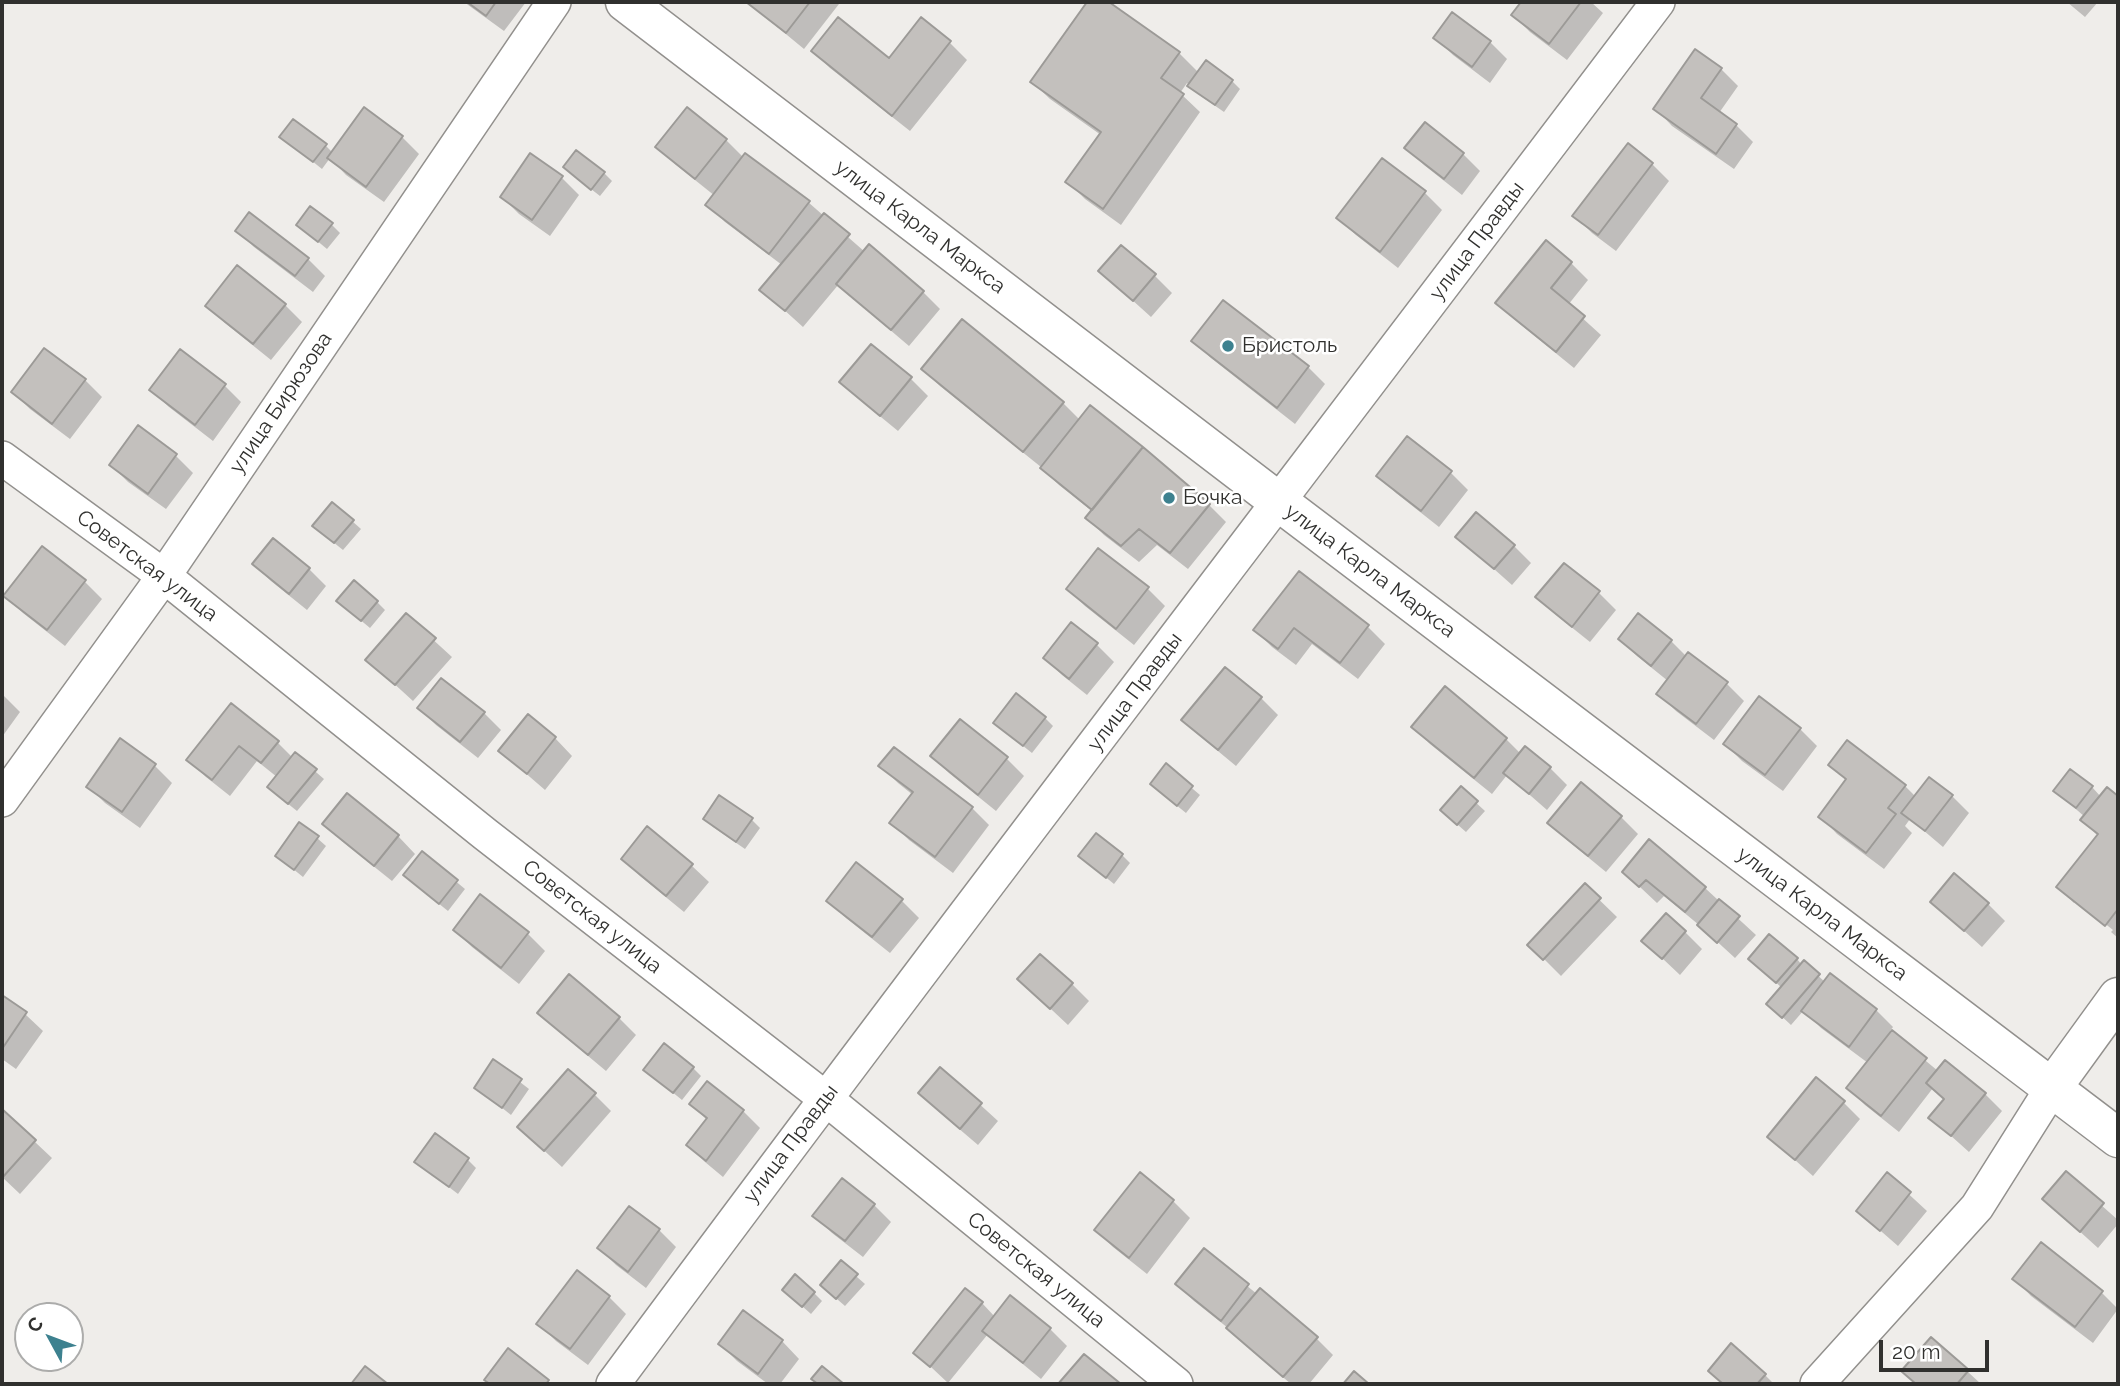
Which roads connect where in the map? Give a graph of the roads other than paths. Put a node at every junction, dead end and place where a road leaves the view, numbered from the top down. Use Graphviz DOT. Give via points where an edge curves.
graph roads {
  1 [pos="554,2"];
  2 [pos="625,2"];
  3 [pos="1658,2"];
  4 [pos="2,458"];
  5 [pos="1279,502"];
  6 [pos="164,576"];
  7 [pos="2,800"];
  8 [pos="2118,997"];
  9 [pos="2052,1088"];
  10 [pos="825,1098"];
  11 [pos="2118,1138"];
  12 [pos="613,1384"];
  13 [pos="1176,1384"];
  14 [pos="1817,1384"];
  1 -- 6 [label="street, улица Бирюзова"];
  2 -- 5 [label="main road, улица Карла Маркса"];
  3 -- 5 [label="street, улица Правды"];
  4 -- 6 [label="street, Советская улица"];
  5 -- 9 [label="main road, улица Карла Маркса"];
  5 -- 10 [label="street, улица Правды"];
  6 -- 7 [label="street, улица Бирюзова"];
  6 -- 10 [label="street, Советская улица" via="485,834"];
  8 -- 9 [label="main road"];
  9 -- 11 [label="main road, улица Карла Маркса"];
  9 -- 14 [label="street" via="1977,1207"];
  10 -- 12 [label="street, улица Правды"];
  10 -- 13 [label="street, Советская улица"];
}
